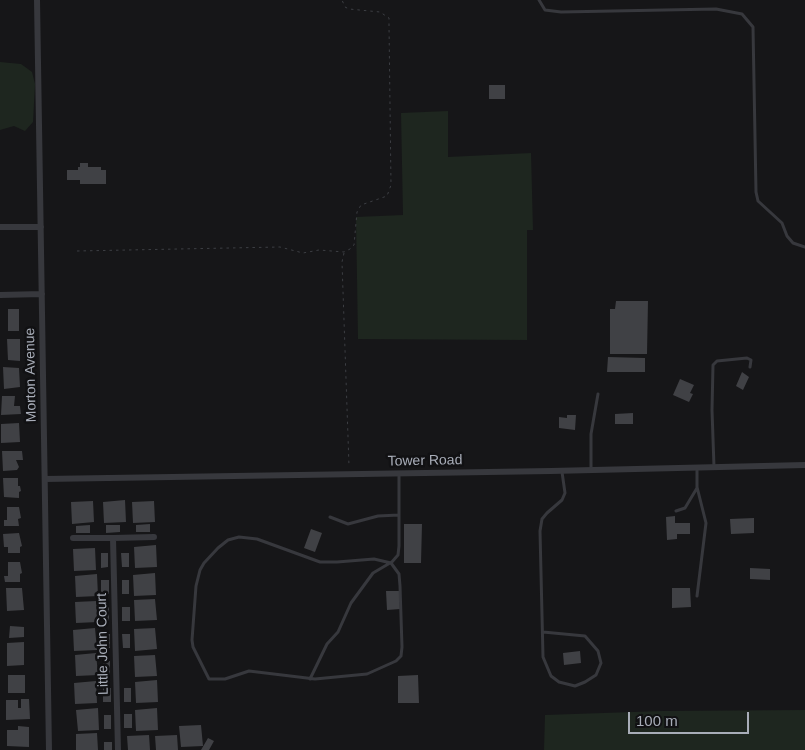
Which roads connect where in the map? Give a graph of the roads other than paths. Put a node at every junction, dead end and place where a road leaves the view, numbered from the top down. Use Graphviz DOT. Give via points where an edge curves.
graph roads {
  1 [pos="37,0"];
  2 [pos="539,0"];
  3 [pos="0,227"];
  4 [pos="41,227"];
  5 [pos="805,247"];
  6 [pos="0,294"];
  7 [pos="42,294"];
  8 [pos="750,367"];
  9 [pos="598,394"];
  10 [pos="805,465"];
  11 [pos="714,467"];
  12 [pos="697,468"];
  13 [pos="561,471"];
  14 [pos="591,471"];
  15 [pos="399,474"];
  16 [pos="45,479"];
  17 [pos="697,488"];
  18 [pos="676,511"];
  19 [pos="399,515"];
  20 [pos="330,517"];
  21 [pos="154,537"];
  22 [pos="73,538"];
  23 [pos="113,538"];
  24 [pos="391,562"];
  25 [pos="697,596"];
  26 [pos="543,632"];
  27 [pos="310,678"];
  28 [pos="49,750"];
  29 [pos="118,750"];
  1 -- 4 [label="street, Morton Avenue"];
  2 -- 5 [label="lane" via="545,10 561,12 716,9 742,14 753,27 758,201 782,222 793,243"];
  3 -- 4 [label="street"];
  4 -- 7 [label="street, Morton Avenue"];
  6 -- 7 [label="street"];
  7 -- 16 [label="street, Morton Avenue"];
  8 -- 11 [label="lane" via="751,360 747,358 717,361 713,365"];
  9 -- 14 [label="lane" via="592,421"];
  10 -- 11 [label="street, Tower Road"];
  11 -- 12 [label="street, Tower Road"];
  12 -- 14 [label="street, Tower Road"];
  12 -- 17 [label="lane"];
  13 -- 14 [label="street, Tower Road"];
  13 -- 15 [label="street, Tower Road"];
  13 -- 26 [label="lane" via="565,493 542,519 540,531"];
  15 -- 16 [label="street, Tower Road"];
  15 -- 19 [label="lane"];
  16 -- 28 [label="street, Morton Avenue"];
  17 -- 18 [label="lane" via="685,508"];
  17 -- 25 [label="lane" via="706,523"];
  19 -- 20 [label="lane" via="378,516 348,524"];
  19 -- 24 [label="lane" via="398,554"];
  21 -- 23 [label="street"];
  22 -- 23 [label="street"];
  23 -- 29 [label="street, Little John Court"];
  24 -- 27 [label="lane" via="373,573 351,603 338,632 327,644"];
  24 -- 27 [label="lane" via="399,574 400,656 383,668 366,674"];
  24 -- 27 [label="lane" via="374,559 320,562 265,541 239,537 228,540 204,564 196,586 192,640 209,678 225,679 249,671"];
  26 -- 26 [label="lane" via="543,657 550,676 575,686 596,674 601,663 598,651 586,636"];
}
